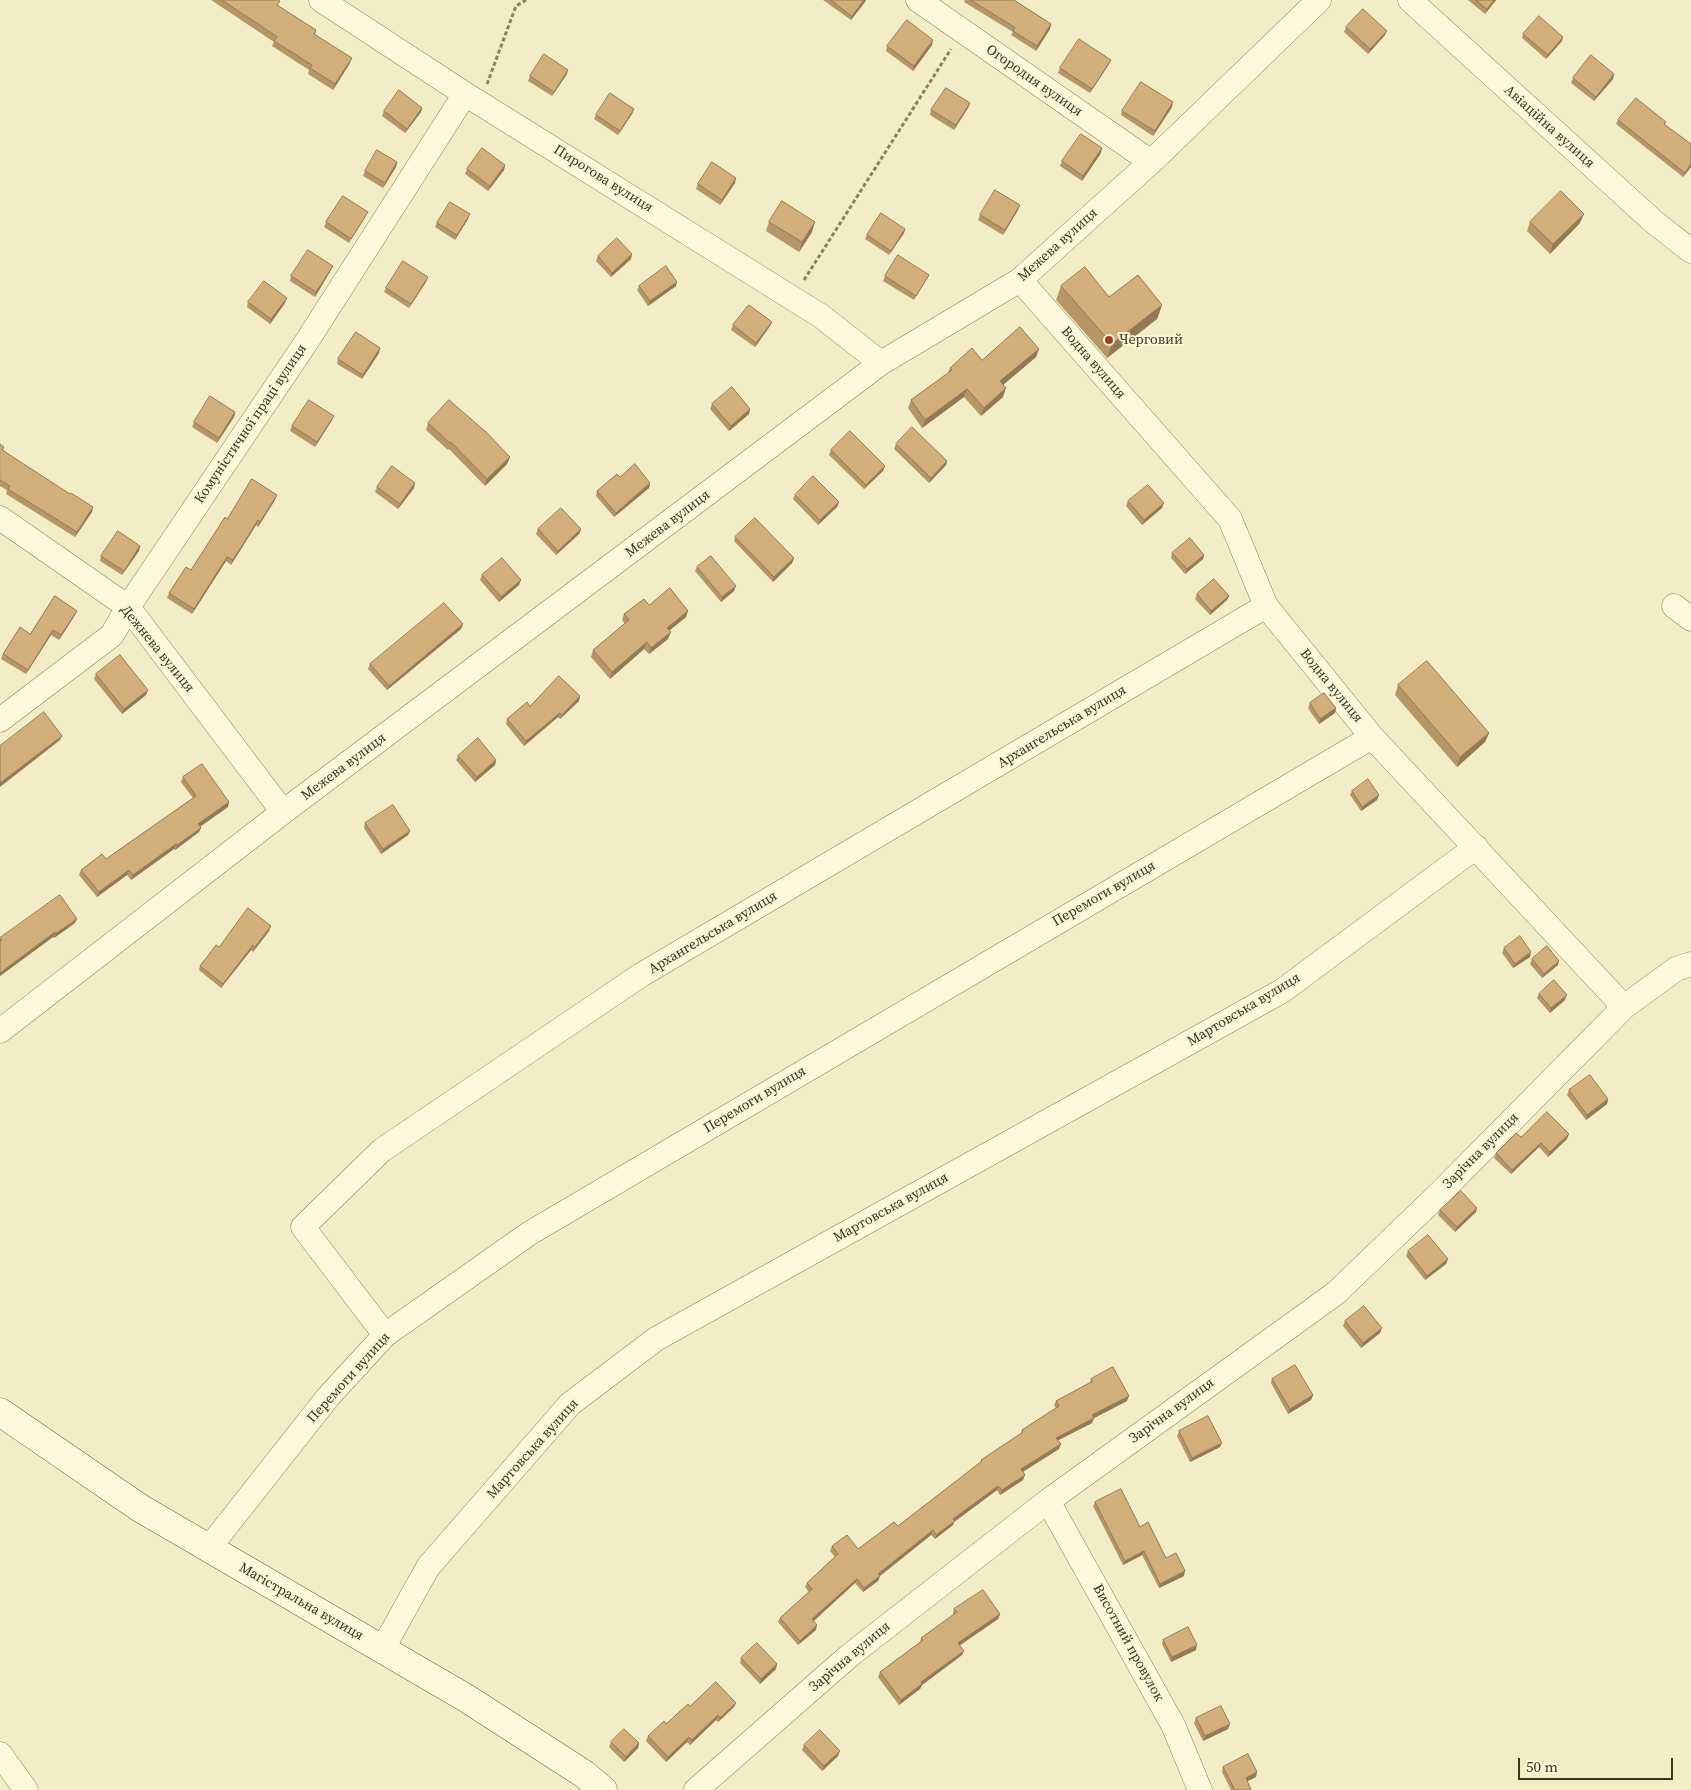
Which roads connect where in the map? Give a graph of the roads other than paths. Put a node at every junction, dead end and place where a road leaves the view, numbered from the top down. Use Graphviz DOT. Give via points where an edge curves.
graph roads {
  1 [pos="321,0"];
  2 [pos="918,0"];
  3 [pos="1319,0"];
  4 [pos="1410,0"];
  5 [pos="472,98"];
  6 [pos="1151,162"];
  7 [pos="1691,251"];
  8 [pos="1020,280"];
  9 [pos="881,363"];
  10 [pos="0,518"];
  11 [pos="1266,606"];
  12 [pos="128,607"];
  13 [pos="0,720"];
  14 [pos="1372,737"];
  15 [pos="283,812"];
  16 [pos="1476,847"];
  17 [pos="1691,964"];
  18 [pos="1624,1007"];
  19 [pos="0,1031"];
  20 [pos="385,1335"];
  21 [pos="0,1412"];
  22 [pos="1048,1501"];
  23 [pos="209,1548"];
  24 [pos="382,1650"];
  25 [pos="0,1754"];
  26 [pos="26,1790"];
  27 [pos="603,1790"];
  28 [pos="696,1790"];
  29 [pos="1200,1790"];
  1 -- 5 [label="street, Пирогова вулиця"];
  2 -- 6 [label="street, Огородня вулиця"];
  3 -- 6 [label="street, Межева вулиця"];
  4 -- 7 [label="street, Авіаційна вулиця" via="1654,222"];
  5 -- 9 [label="street, Пирогова вулиця" via="821,316"];
  5 -- 12 [label="street, Комуністичної праці вулиця"];
  6 -- 8 [label="street, Межева вулиця"];
  8 -- 9 [label="street, Межева вулиця"];
  8 -- 11 [label="street, Водна вулиця" via="1230,519"];
  9 -- 15 [label="street, Межева вулиця"];
  10 -- 12 [label="street, Дежнева вулиця"];
  11 -- 14 [label="street, Водна вулиця"];
  11 -- 20 [label="street, Архангельська вулиця" via="641,975 382,1150 303,1227"];
  12 -- 13 [label="street, Комуністичної праці вулиця" via="112,634"];
  12 -- 15 [label="street, Дежнева вулиця"];
  14 -- 16 [label="street, Водна вулиця"];
  14 -- 20 [label="street, Перемоги вулиця" via="530,1233"];
  15 -- 19 [label="street, Межева вулиця"];
  16 -- 18 [label="street, Водна вулиця"];
  16 -- 24 [label="street, Мартовська вулиця" via="1282,991 656,1339 570,1404 428,1567"];
  17 -- 18 [label="street" via="1676,969"];
  18 -- 22 [label="street, Зарічна вулиця" via="1336,1293"];
  20 -- 23 [label="street, Перемоги вулиця" via="328,1397"];
  21 -- 23 [label="main road, Магістральна вулиця" via="140,1508"];
  22 -- 28 [label="street, Зарічна вулиця" via="849,1656"];
  22 -- 29 [label="street, Висотний провулок" via="1173,1725"];
  23 -- 24 [label="main road, Магістральна вулиця"];
  24 -- 27 [label="main road, Магістральна вулиця" via="466,1698 584,1774"];
  25 -- 26 [label="street"];
}
